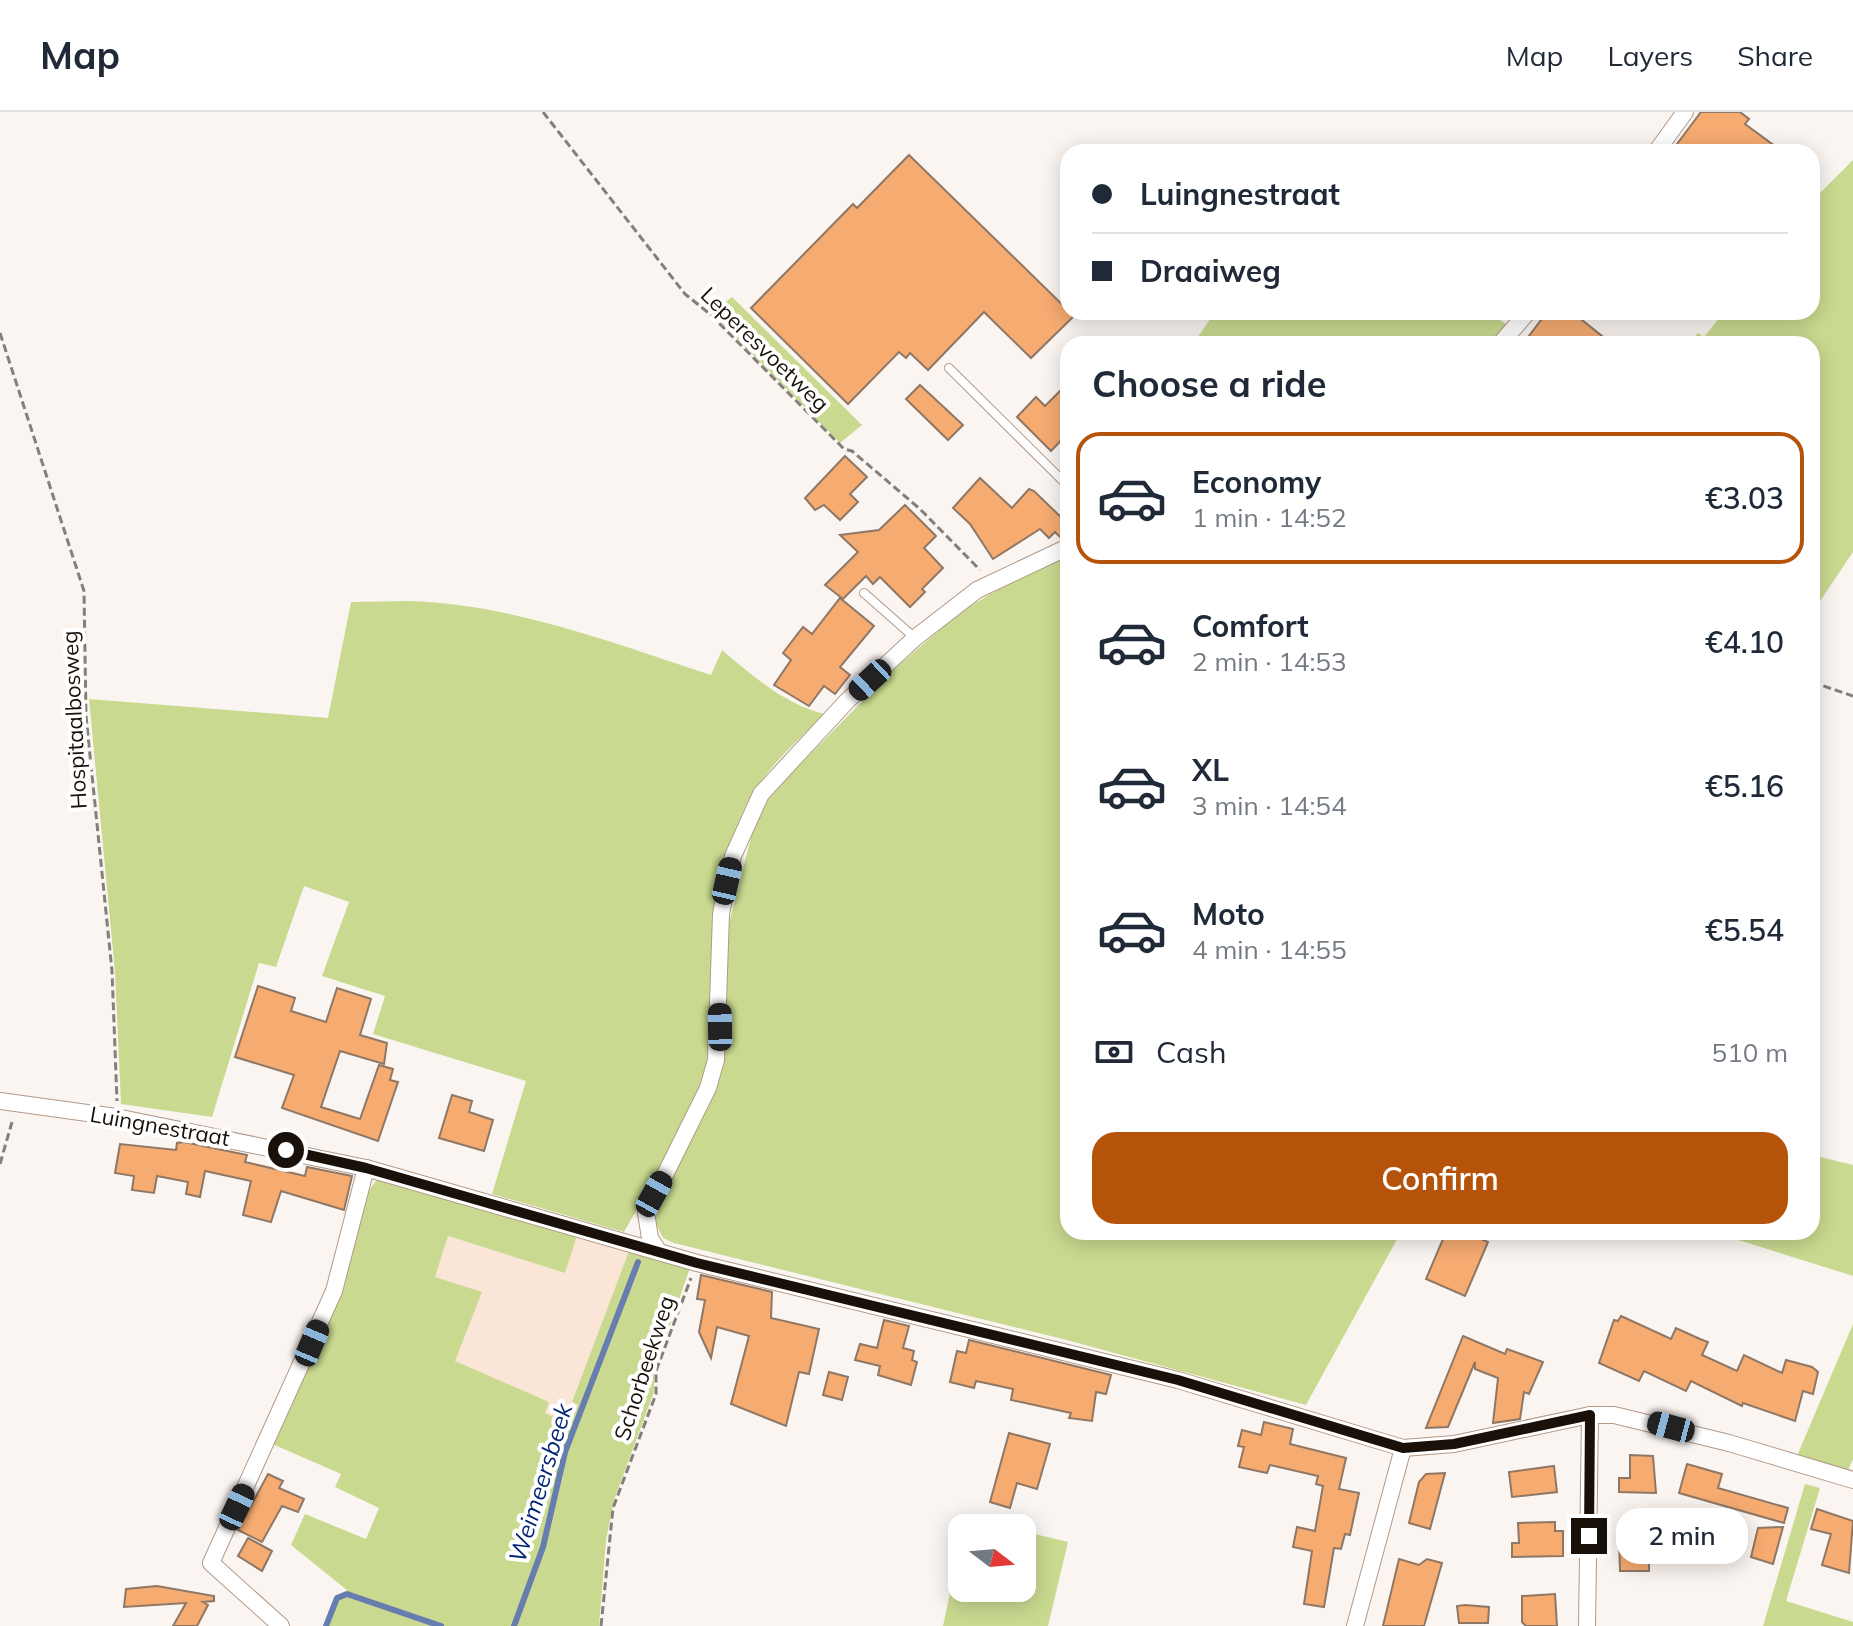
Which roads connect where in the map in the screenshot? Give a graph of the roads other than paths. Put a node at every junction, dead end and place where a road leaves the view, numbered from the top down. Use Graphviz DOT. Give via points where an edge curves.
graph roads {
  1 [pos="1685,112"];
  2 [pos="1662,144"];
  3 [pos="1521,320"];
  4 [pos="1507,336"];
  5 [pos="949,368"];
  6 [pos="1060,478"];
  7 [pos="1060,551"];
  8 [pos="864,593"];
  9 [pos="915,638"];
  10 [pos="8,1102"];
  11 [pos="366,1168"];
  12 [pos="659,1252"];
  13 [pos="1590,1415"];
  14 [pos="1403,1448"];
  15 [pos="1853,1480"];
  16 [pos="281,1626"];
  17 [pos="1355,1626"];
  18 [pos="1587,1626"];
  1 -- 2 [label="street"];
  3 -- 4 [label="street"];
  5 -- 6 [label="lane"];
  7 -- 9 [label="street" via="977,590"];
  8 -- 9 [label="lane"];
  9 -- 12 [label="street" via="785,765 748,818 733,856 721,914 716,1060 708,1088 646,1213 650,1238"];
  10 -- 11 [label="street, Luingnestraat" via="116,1117"];
  11 -- 12 [label="street, Luingnestraat"];
  11 -- 16 [label="street" via="334,1291 211,1563"];
  12 -- 14 [label="street, Luingnestraat" via="1178,1380"];
  13 -- 14 [label="street, Luingnestraat" via="1454,1444"];
  13 -- 15 [label="street, Luingnestraat" via="1642,1420"];
  13 -- 18 [label="street"];
  14 -- 17 [label="street"];
}
